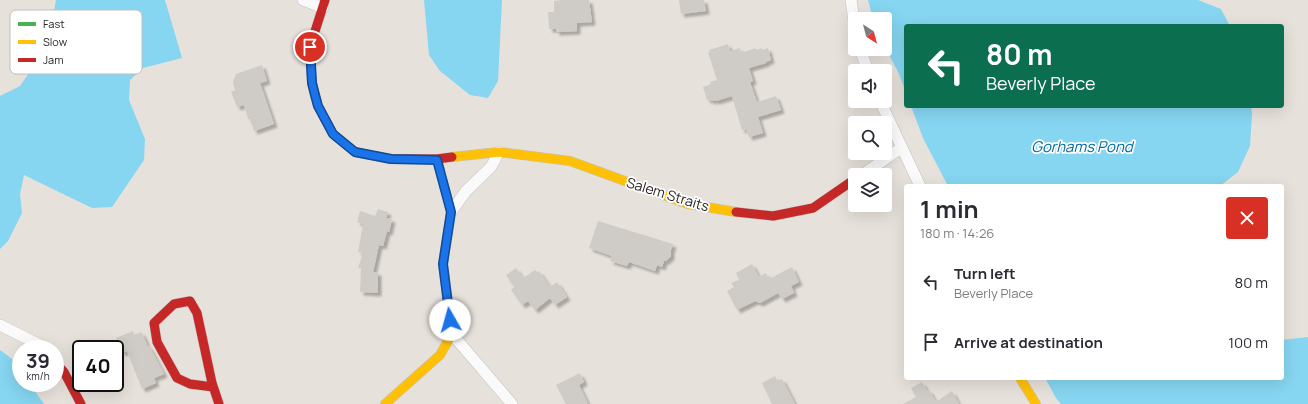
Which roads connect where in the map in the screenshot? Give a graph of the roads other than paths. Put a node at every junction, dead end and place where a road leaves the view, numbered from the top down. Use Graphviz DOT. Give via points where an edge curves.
graph roads {
  1 [pos="303,0"];
  2 [pos="851,0"];
  3 [pos="324,4"];
  4 [pos="853,12"];
  5 [pos="883,108"];
  6 [pos="901,148"];
  7 [pos="499,152"];
  8 [pos="437,160"];
  9 [pos="872,168"];
  10 [pos="848,184"];
  11 [pos="919,184"];
  12 [pos="451,212"];
  13 [pos="0,325"];
  14 [pos="452,334"];
  15 [pos="30,340"];
  16 [pos="64,372"];
  17 [pos="1021,380"];
  18 [pos="213,387"];
  19 [pos="81,404"];
  20 [pos="219,404"];
  21 [pos="385,404"];
  22 [pos="512,404"];
  23 [pos="1036,404"];
  1 -- 3 [label="street"];
  2 -- 4 [label="street"];
  3 -- 8 [label="street, Salem Straits" via="310,47 312,83 318,106 333,134 355,152 391,159"];
  5 -- 6 [label="street"];
  6 -- 9 [label="street"];
  6 -- 11 [label="street"];
  7 -- 8 [label="street, Salem Straits"];
  7 -- 10 [label="street, Salem Straits" via="570,161 688,204 773,216 813,208"];
  7 -- 12 [label="street" via="491,167 466,190"];
  8 -- 12 [label="street"];
  12 -- 14 [label="street" via="443,264"];
  13 -- 15 [label="street"];
  14 -- 21 [label="street" via="440,355"];
  14 -- 22 [label="street"];
  16 -- 19 [label="street"];
  17 -- 23 [label="street"];
  18 -- 18 [label="street" via="197,313 190,301 174,304 154,323 157,342 177,378 190,384"];
  18 -- 20 [label="street"];
}
